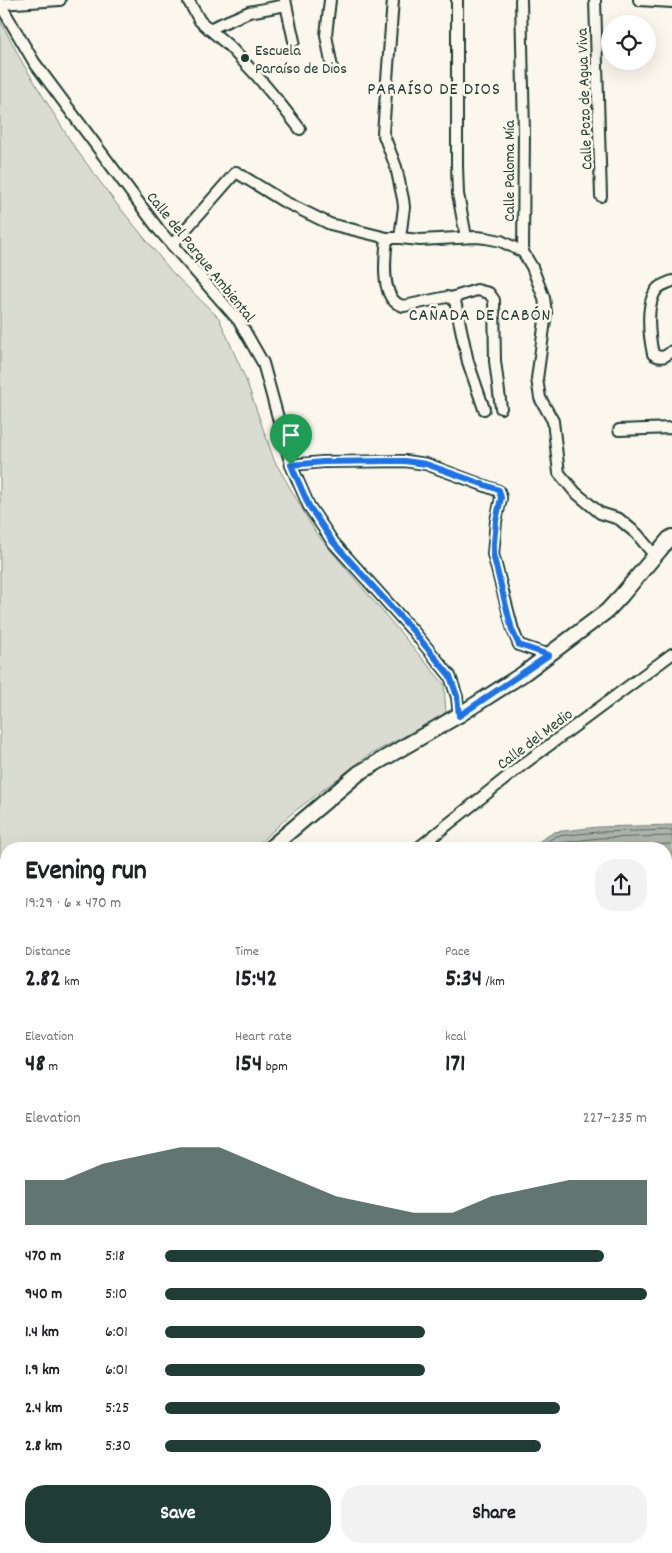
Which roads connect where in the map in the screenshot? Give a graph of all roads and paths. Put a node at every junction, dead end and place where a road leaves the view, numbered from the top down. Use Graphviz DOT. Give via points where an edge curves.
graph roads {
  1 [pos="56,0"];
  2 [pos="188,0"];
  3 [pos="330,0"];
  4 [pos="393,0"];
  5 [pos="457,0"];
  6 [pos="521,0"];
  7 [pos="595,0"];
  8 [pos="639,0"];
  9 [pos="286,2"];
  10 [pos="672,2"];
  11 [pos="0,4"];
  12 [pos="209,29"];
  13 [pos="294,41"];
  14 [pos="332,68"];
  15 [pos="300,129"];
  16 [pos="601,196"];
  17 [pos="466,237"];
  18 [pos="387,238"];
  19 [pos="400,238"];
  20 [pos="172,245"];
  21 [pos="523,252"];
  22 [pos="672,280"];
  23 [pos="451,298"];
  24 [pos="672,351"];
  25 [pos="501,408"];
  26 [pos="484,409"];
  27 [pos="672,428"];
  28 [pos="619,430"];
  29 [pos="291,465"];
  30 [pos="672,537"];
  31 [pos="655,556"];
  32 [pos="672,654"];
  33 [pos="549,655"];
  34 [pos="459,716"];
  35 [pos="277,842"];
  36 [pos="426,842"];
  1 -- 11 [label="street"];
  2 -- 12 [label="street" via="200,21"];
  3 -- 14 [label="street" via="326,35"];
  4 -- 19 [label="street" via="383,133 396,166 403,199"];
  5 -- 17 [label="street" via="458,194"];
  6 -- 21 [label="street, Calle Paloma Mía"];
  7 -- 16 [label="street, Calle Pozo de Agua Viva"];
  8 -- 10 [label="street"];
  9 -- 12 [label="street" via="248,12"];
  9 -- 13 [label="street"];
  11 -- 20 [label="street, Calle del Parque Ambiental" via="34,62"];
  12 -- 15 [label="street" via="257,76"];
  17 -- 19 [label="street"];
  17 -- 21 [label="street" via="501,241"];
  18 -- 19 [label="street"];
  18 -- 20 [label="street" via="330,224 283,201 236,172"];
  18 -- 23 [label="street" via="384,266 387,289 398,306"];
  20 -- 29 [label="street, Calle del Parque Ambiental" via="239,322 263,363"];
  21 -- 31 [label="street" via="544,298 546,313 538,379 540,398 553,421 559,473 600,513 620,519"];
  22 -- 24 [label="street" via="658,287 649,320 653,354 666,356"];
  23 -- 25 [label="street" via="477,290 489,293 494,300 495,361"];
  23 -- 26 [label="street" via="455,301 468,362"];
  27 -- 28 [label="street"];
  29 -- 33 [label="street" via="405,461 426,464 499,490 501,498 493,554 512,630 519,645"];
  29 -- 34 [label="street, Calle del Parque Ambiental" via="309,506 333,542 450,676"];
  30 -- 31 [label="street"];
  31 -- 33 [label="street" via="606,611"];
  32 -- 36 [label="street, Calle del Medio" via="521,766"];
  33 -- 34 [label="street"];
  34 -- 35 [label="street" via="359,773"];
}
